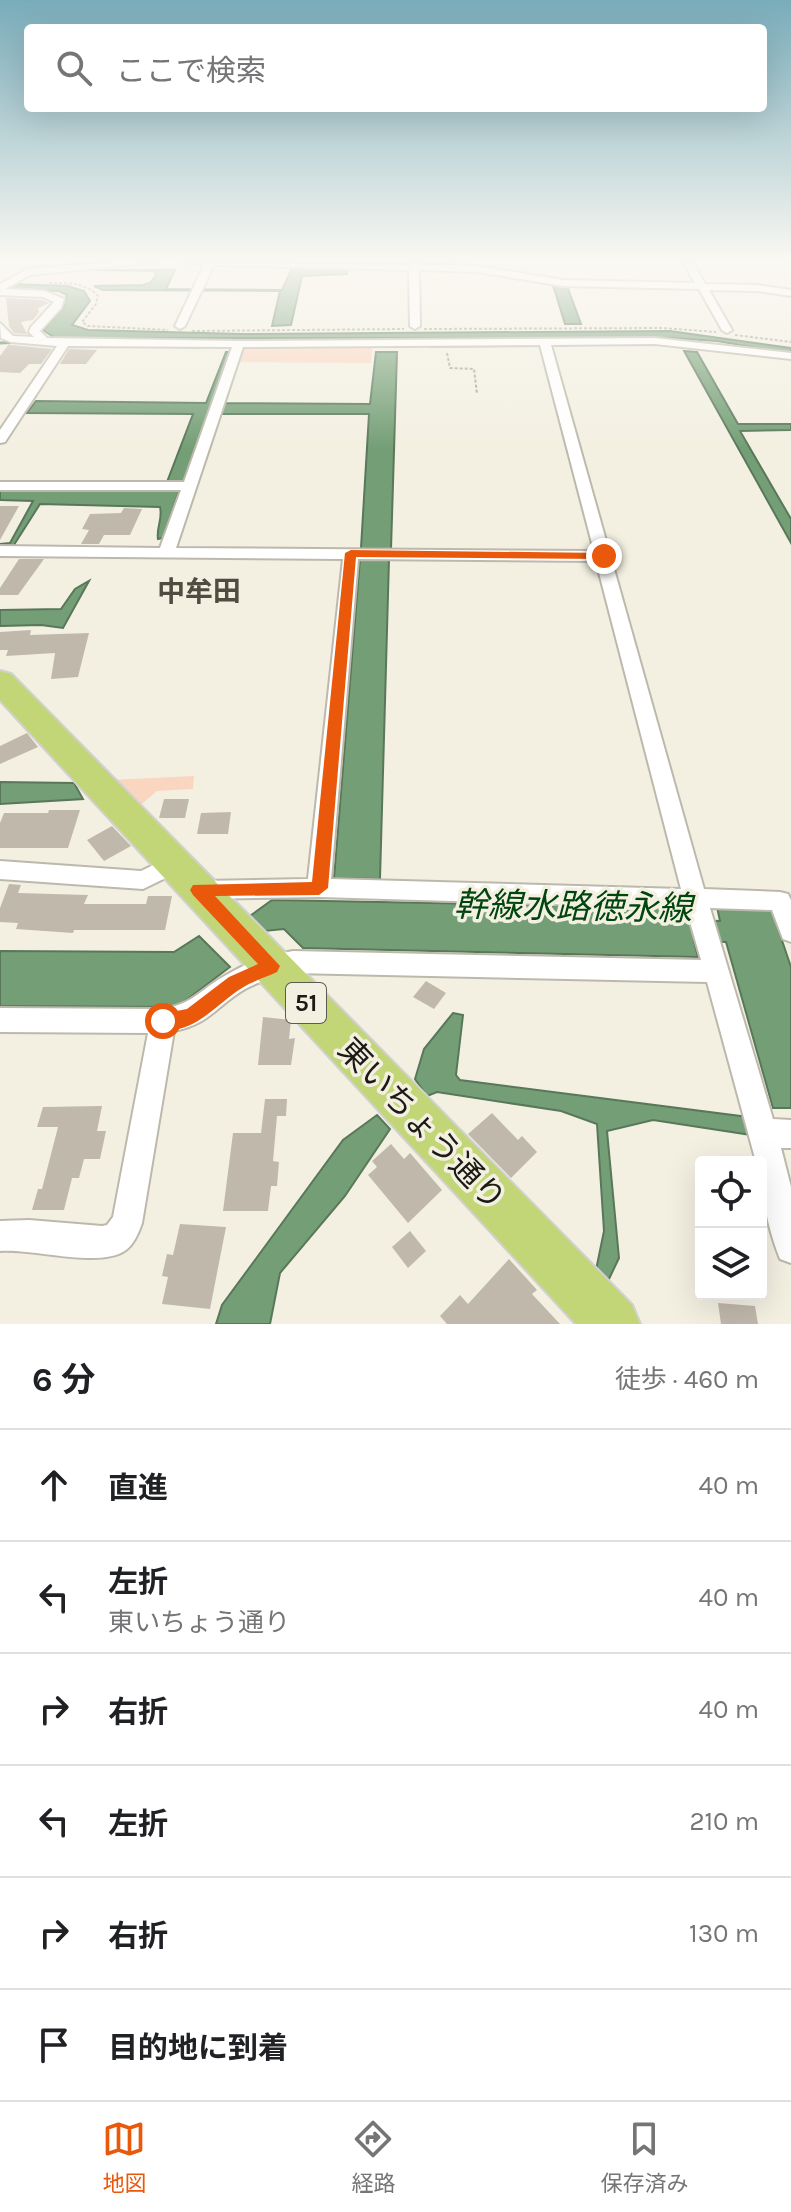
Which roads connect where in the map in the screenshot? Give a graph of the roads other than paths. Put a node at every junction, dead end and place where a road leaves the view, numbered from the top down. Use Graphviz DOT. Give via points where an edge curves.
graph roads {
  1 [pos="39,324"];
  2 [pos="180,324"];
  3 [pos="723,324"];
  4 [pos="0,328"];
  5 [pos="178,328"];
  6 [pos="727,332"];
  7 [pos="43,340"];
  8 [pos="546,344"];
  9 [pos="63,345"];
  10 [pos="238,346"];
  11 [pos="791,356"];
  12 [pos="0,439"];
  13 [pos="0,486"];
  14 [pos="188,486"];
  15 [pos="0,551"];
  16 [pos="167,551"];
  17 [pos="366,554"];
  18 [pos="604,556"];
  19 [pos="0,681"];
  20 [pos="0,870"];
  21 [pos="186,877"];
  22 [pos="319,888"];
  23 [pos="698,907"];
  24 [pos="791,932"];
  25 [pos="713,960"];
  26 [pos="271,966"];
  27 [pos="0,1020"];
  28 [pos="163,1021"];
  29 [pos="777,1134"];
  30 [pos="0,1236"];
  31 [pos="791,1248"];
  32 [pos="613,1324"];
  1 -- 7 [label="street" via="34,332"];
  2 -- 5 [label="street"];
  3 -- 6 [label="street"];
  4 -- 7 [label="street" via="11,339"];
  7 -- 9 [label="street"];
  8 -- 10 [label="street"];
  8 -- 11 [label="street" via="690,343"];
  8 -- 18 [label="street"];
  9 -- 10 [label="street"];
  9 -- 12 [label="street"];
  10 -- 14 [label="street"];
  13 -- 14 [label="street"];
  14 -- 16 [label="street"];
  15 -- 16 [label="street"];
  16 -- 17 [label="street"];
  17 -- 18 [label="street"];
  17 -- 22 [label="street"];
  18 -- 23 [label="street"];
  19 -- 21 [label="main road, 東いちょう通り / 51"];
  20 -- 21 [label="street" via="143,880"];
  21 -- 22 [label="street"];
  21 -- 26 [label="main road, 東いちょう通り / 51"];
  22 -- 23 [label="street"];
  23 -- 24 [label="street" via="780,901"];
  23 -- 25 [label="street"];
  25 -- 26 [label="street"];
  25 -- 29 [label="street"];
  26 -- 28 [label="street" via="235,982 191,1016"];
  26 -- 32 [label="main road, 東いちょう通り / 51"];
  27 -- 28 [label="street"];
  28 -- 30 [label="street" via="127,1223 116,1239 99,1243 19,1233"];
  29 -- 31 [label="street"];
}
